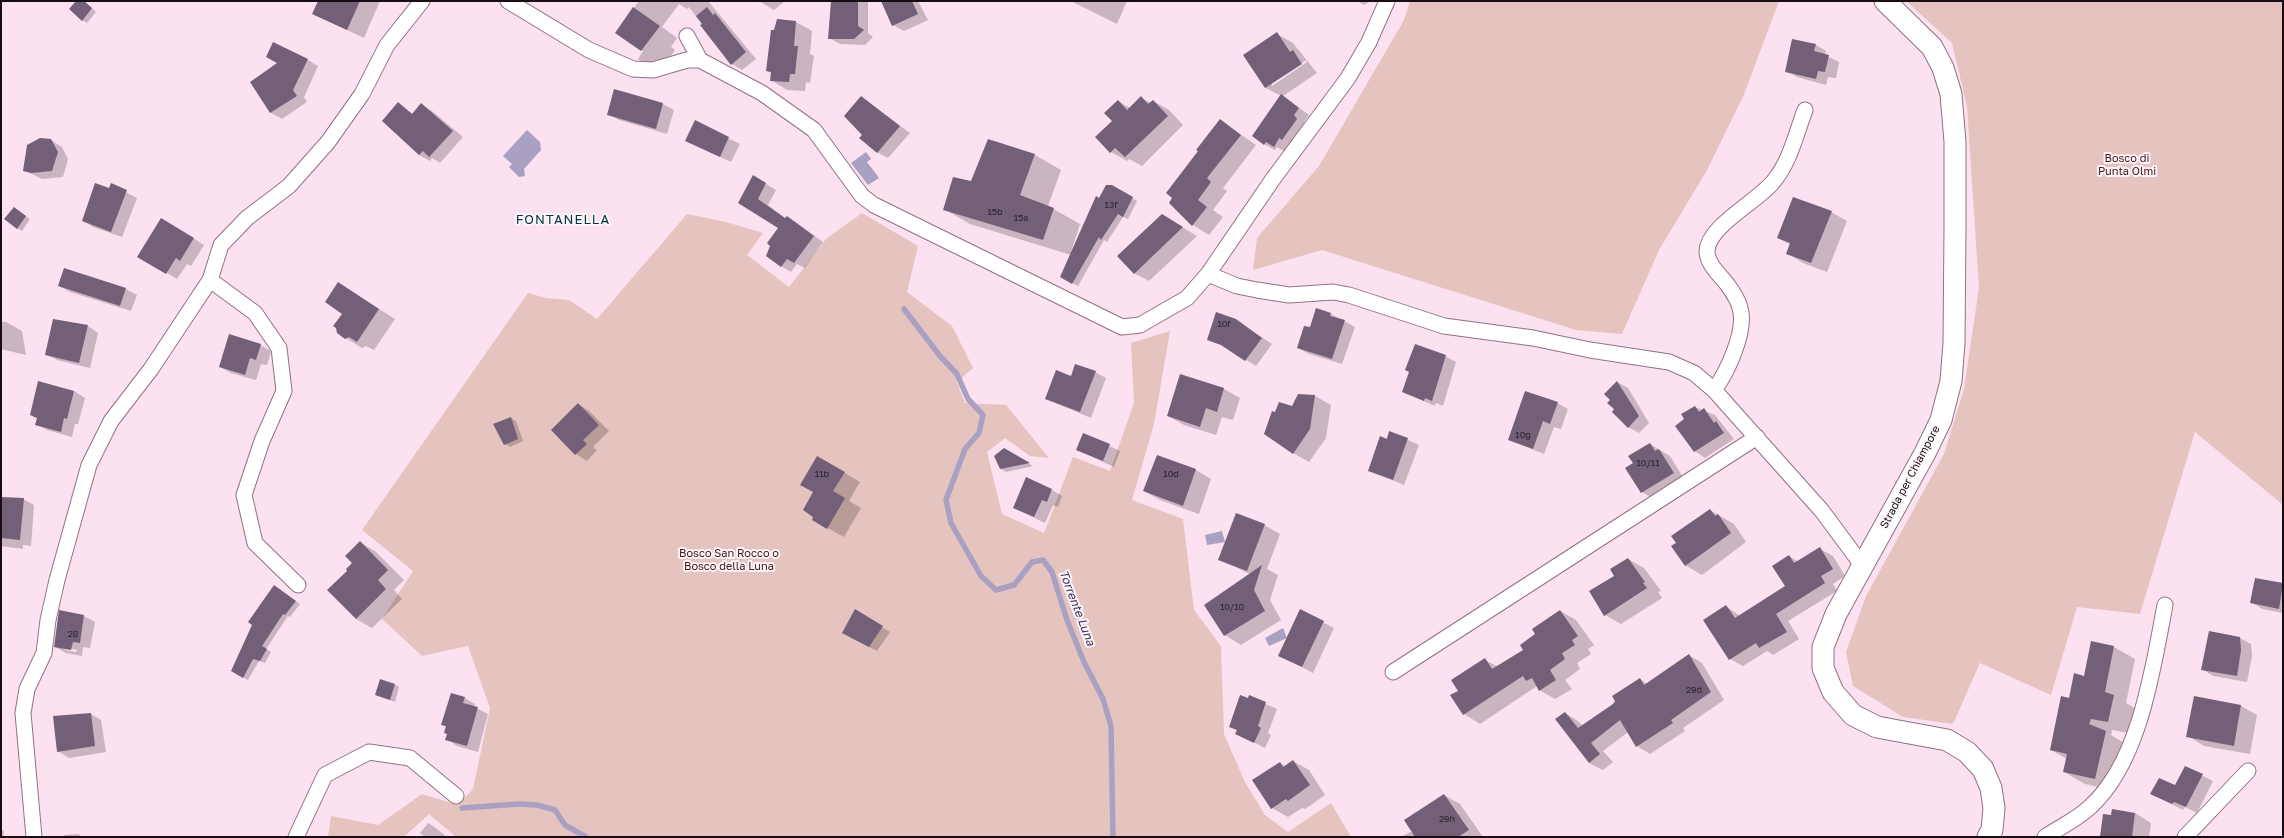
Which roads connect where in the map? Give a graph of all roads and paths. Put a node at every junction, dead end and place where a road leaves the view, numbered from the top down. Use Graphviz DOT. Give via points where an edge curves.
graph roads {
  1 [pos="422,1"];
  2 [pos="508,1"];
  3 [pos="1387,1"];
  4 [pos="1885,1"];
  5 [pos="687,36"];
  6 [pos="700,60"];
  7 [pos="1805,110"];
  8 [pos="1208,274"];
  9 [pos="210,280"];
  10 [pos="1714,390"];
  11 [pos="1757,437"];
  12 [pos="1862,565"];
  13 [pos="298,586"];
  14 [pos="2165,605"];
  15 [pos="1393,672"];
  16 [pos="2248,771"];
  17 [pos="456,796"];
  18 [pos="34,837"];
  19 [pos="296,837"];
  20 [pos="1988,837"];
  21 [pos="2045,837"];
  22 [pos="2185,837"];
  1 -- 9 [label="street" via="387,45 362,94 328,142 289,186 247,218 221,246"];
  2 -- 6 [label="street" via="589,50 633,69 653,70 687,60"];
  3 -- 8 [label="street" via="1369,42 1348,78 1273,179"];
  4 -- 12 [label="street, Strada per Chiampore" via="1932,47 1944,68 1951,94 1955,142 1954,343 1951,381 1941,420"];
  5 -- 6 [label="street"];
  6 -- 8 [label="street" via="762,93 814,130 862,196 874,205 1122,327 1140,325 1187,298"];
  7 -- 10 [label="street" via="1788,157 1774,181 1755,200 1727,220 1714,234 1707,250 1711,265 1736,298 1741,310 1738,337 1731,362"];
  8 -- 10 [label="street" via="1237,286 1282,294 1332,292 1349,295 1444,326 1533,338 1670,362 1694,373"];
  9 -- 13 [label="street" via="255,313 279,348 284,391 262,441 244,495 255,543"];
  9 -- 18 [label="street" via="151,369 111,422 89,465 57,580 44,653 27,689 23,713"];
  10 -- 11 [label="street"];
  11 -- 12 [label="street" via="1822,511"];
  11 -- 15 [label="street"];
  12 -- 20 [label="street, Strada per Chiampore" via="1836,614 1823,647 1823,668 1833,692 1853,715 1877,727 1947,740 1967,752 1983,769 1991,788 1994,808 1992,830"];
  14 -- 21 [label="street" via="2146,696 2128,754 2112,781 2092,806 2074,821"];
  16 -- 22 [label="street"];
  17 -- 19 [label="street" via="410,758 369,752 325,776"];
}
